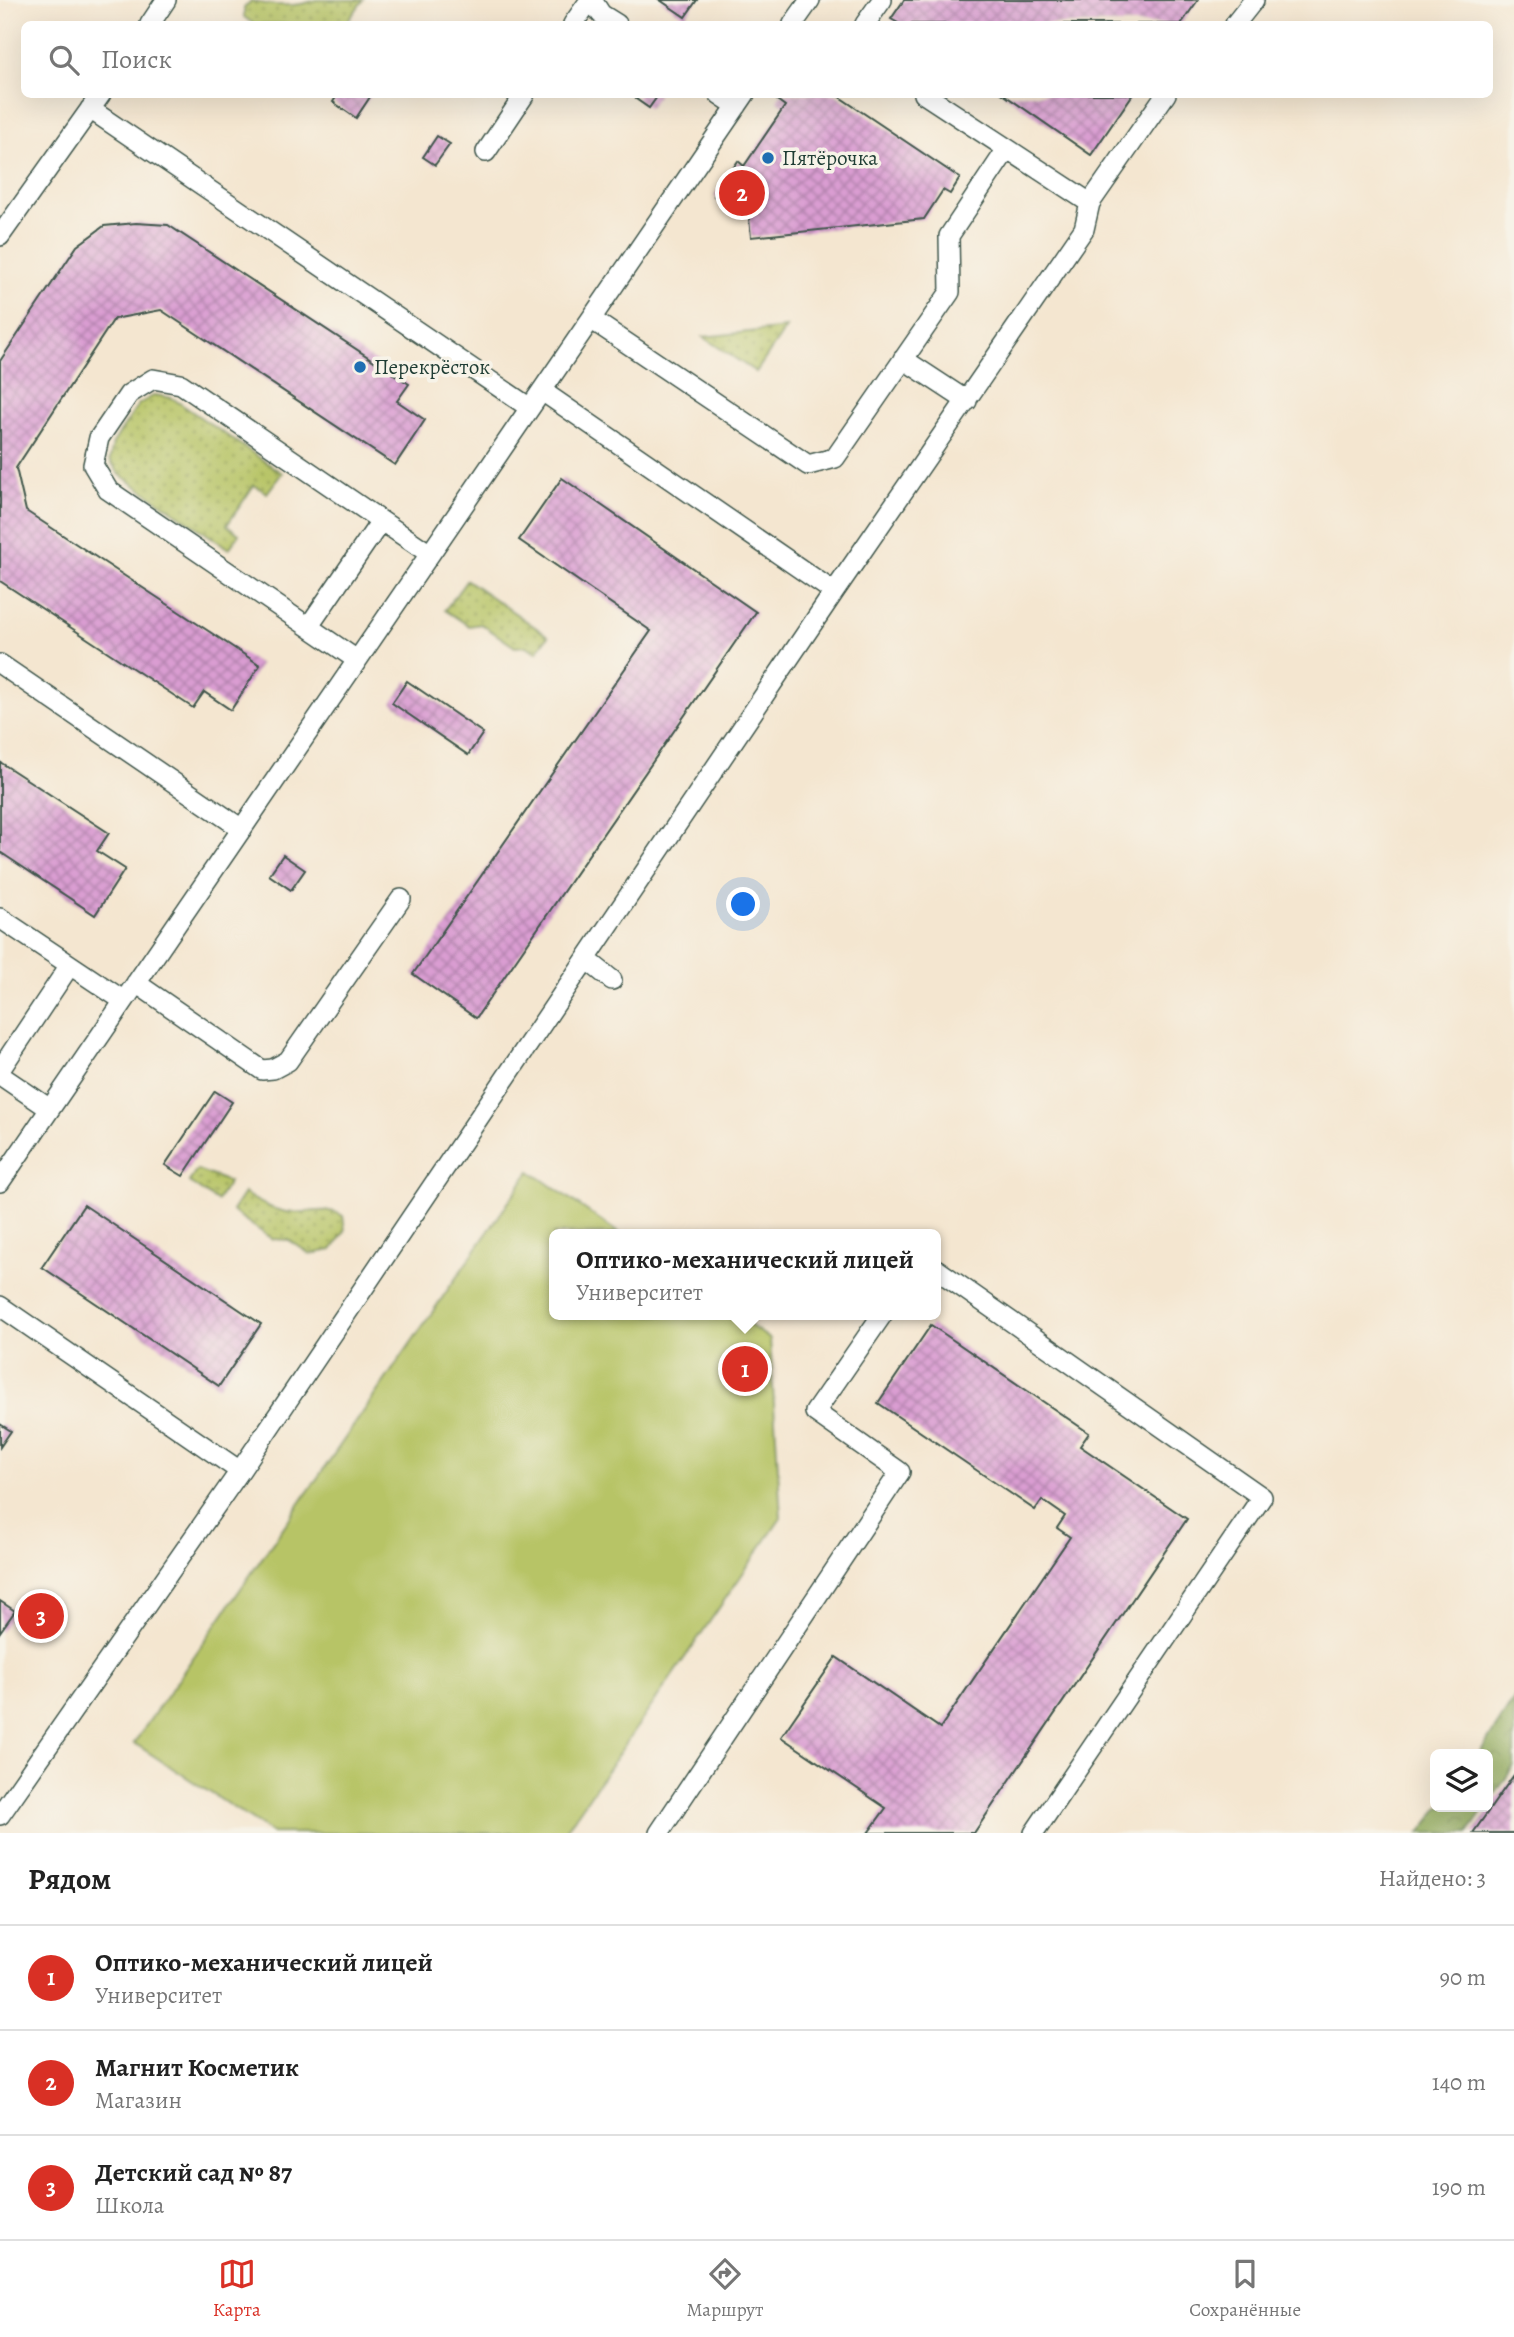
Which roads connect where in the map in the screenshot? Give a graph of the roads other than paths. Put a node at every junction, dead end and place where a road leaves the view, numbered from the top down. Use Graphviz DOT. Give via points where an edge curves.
graph roads {
  1 [pos="166,0"];
  2 [pos="591,0"];
  3 [pos="882,0"];
  4 [pos="1254,0"];
  5 [pos="152,21"];
  6 [pos="575,21"];
  7 [pos="612,21"];
  8 [pos="867,21"];
  9 [pos="1237,21"];
  10 [pos="522,98"];
  11 [pos="930,98"];
  12 [pos="1163,98"];
  13 [pos="741,100"];
  14 [pos="96,102"];
  15 [pos="1007,149"];
  16 [pos="486,152"];
  17 [pos="1090,203"];
  18 [pos="0,236"];
  19 [pos="591,319"];
  20 [pos="903,359"];
  21 [pos="542,391"];
  22 [pos="967,401"];
  23 [pos="530,408"];
  24 [pos="381,521"];
  25 [pos="430,554"];
  26 [pos="834,593"];
  27 [pos="309,626"];
  28 [pos="358,660"];
  29 [pos="0,664"];
  30 [pos="242,829"];
  31 [pos="401,899"];
  32 [pos="0,918"];
  33 [pos="586,959"];
  34 [pos="71,965"];
  35 [pos="612,980"];
  36 [pos="136,983"];
  37 [pos="124,1001"];
  38 [pos="0,1072"];
  39 [pos="50,1109"];
  40 [pos="0,1182"];
  41 [pos="941,1272"];
  42 [pos="0,1306"];
  43 [pos="879,1320"];
  44 [pos="240,1471"];
  45 [pos="0,1815"];
  46 [pos="659,1833"];
  47 [pos="1034,1833"];
  1 -- 5 [label="lane"];
  2 -- 6 [label="lane"];
  2 -- 7 [label="lane"];
  3 -- 8 [label="lane"];
  4 -- 9 [label="lane"];
  10 -- 16 [label="lane"];
  11 -- 15 [label="lane"];
  12 -- 17 [label="lane"];
  13 -- 19 [label="lane"];
  14 -- 18 [label="lane"];
  14 -- 23 [label="lane"];
  15 -- 17 [label="lane"];
  15 -- 20 [label="lane" via="949,236 950,292"];
  17 -- 22 [label="lane" via="1084,229"];
  19 -- 20 [label="lane" via="808,465 835,458"];
  19 -- 21 [label="lane"];
  20 -- 22 [label="lane"];
  21 -- 23 [label="lane"];
  21 -- 26 [label="lane"];
  22 -- 26 [label="lane"];
  23 -- 25 [label="lane"];
  24 -- 25 [label="lane"];
  24 -- 27 [label="lane"];
  24 -- 27 [label="lane" via="181,384 153,379 129,394 99,438 93,465 108,490"];
  25 -- 28 [label="lane"];
  26 -- 33 [label="lane"];
  27 -- 28 [label="lane"];
  28 -- 30 [label="lane"];
  29 -- 30 [label="lane"];
  30 -- 36 [label="lane"];
  31 -- 36 [label="lane" via="288,1061 274,1069 262,1070"];
  32 -- 34 [label="lane"];
  33 -- 35 [label="lane"];
  33 -- 44 [label="lane"];
  34 -- 37 [label="lane"];
  34 -- 38 [label="lane"];
  36 -- 37 [label="lane"];
  37 -- 39 [label="lane"];
  38 -- 39 [label="lane"];
  39 -- 40 [label="lane"];
  41 -- 47 [label="lane" via="1262,1497"];
  42 -- 44 [label="lane"];
  43 -- 46 [label="lane" via="815,1412 900,1472"];
  44 -- 45 [label="lane"];
}
